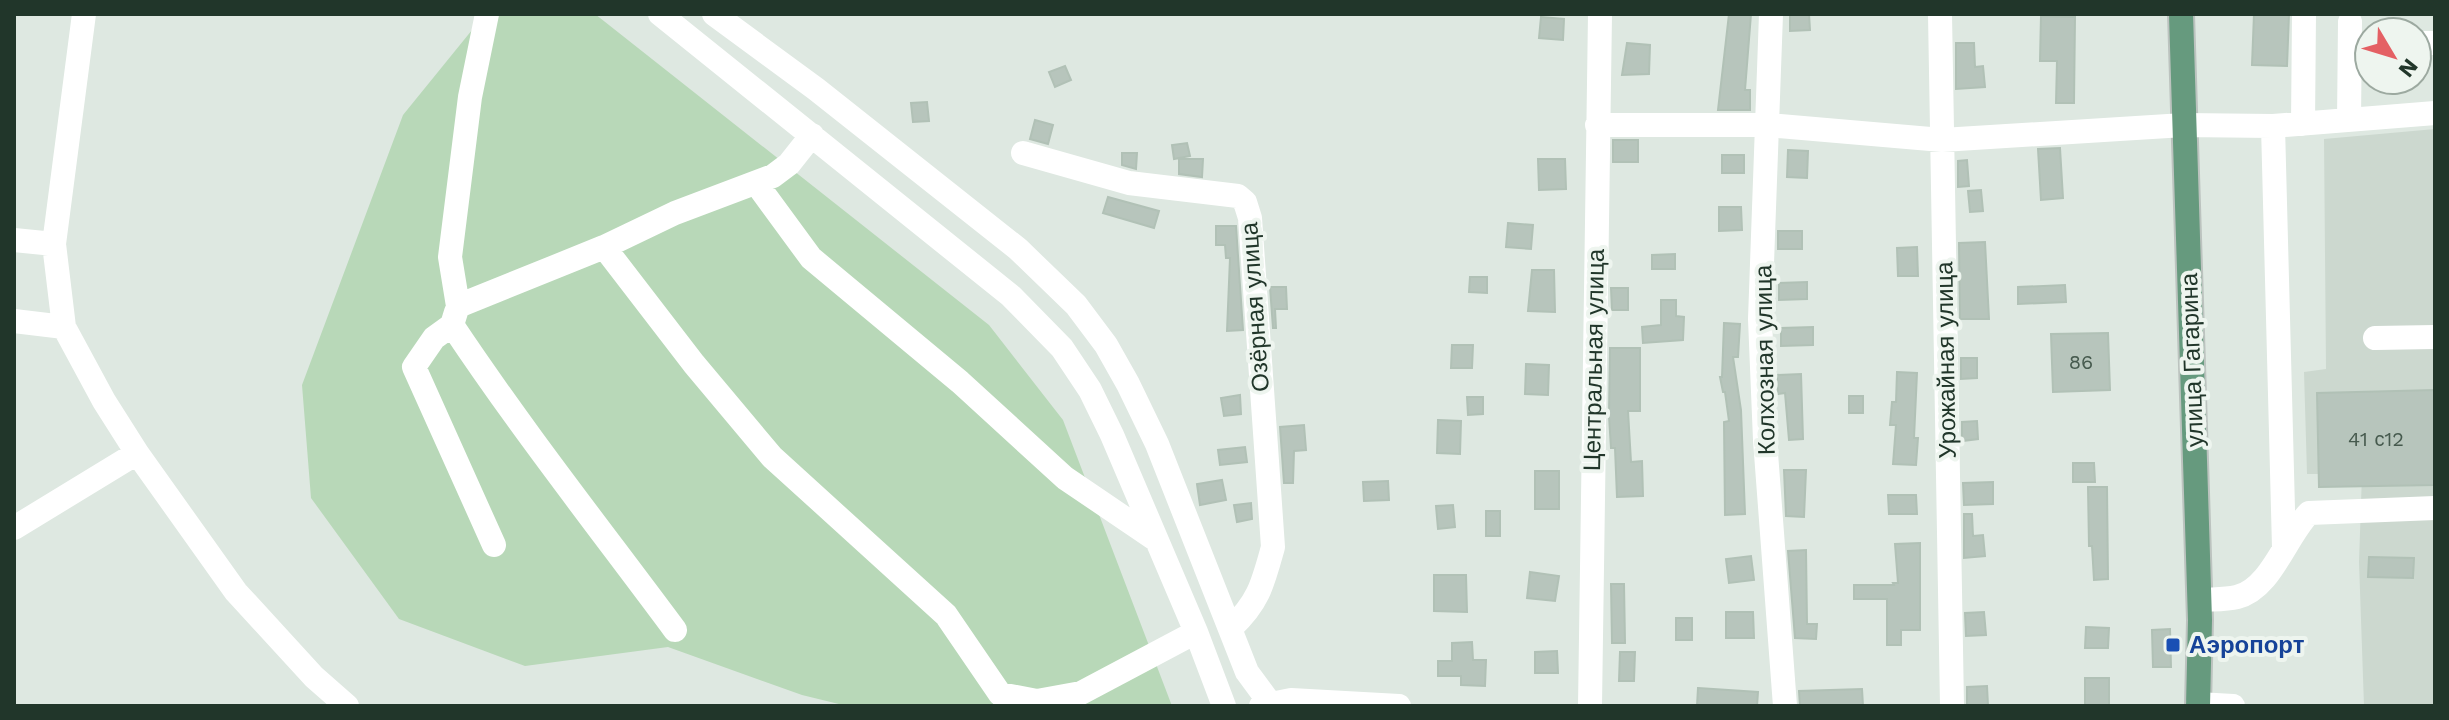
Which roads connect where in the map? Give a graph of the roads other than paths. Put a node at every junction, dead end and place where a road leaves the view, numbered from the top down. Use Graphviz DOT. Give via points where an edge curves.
graph roads {
  1 [pos="84,14"];
  2 [pos="487,14"];
  3 [pos="660,14"];
  4 [pos="714,14"];
  5 [pos="1600,14"];
  6 [pos="1771,14"];
  7 [pos="1940,14"];
  8 [pos="2181,14"];
  9 [pos="2304,14"];
  10 [pos="2353,78"];
  11 [pos="2435,113"];
  12 [pos="2349,120"];
  13 [pos="2303,124"];
  14 [pos="1597,125"];
  15 [pos="1768,125"];
  16 [pos="2184,125"];
  17 [pos="2273,126"];
  18 [pos="812,135"];
  19 [pos="1942,140"];
  20 [pos="1023,153"];
  21 [pos="756,183"];
  22 [pos="14,240"];
  23 [pos="54,244"];
  24 [pos="604,247"];
  25 [pos="455,315"];
  26 [pos="14,321"];
  27 [pos="64,327"];
  28 [pos="2435,337"];
  29 [pos="2375,338"];
  30 [pos="137,453"];
  31 [pos="2435,508"];
  32 [pos="14,528"];
  33 [pos="1155,539"];
  34 [pos="494,545"];
  35 [pos="2284,548"];
  36 [pos="2200,600"];
  37 [pos="1231,628"];
  38 [pos="675,630"];
  39 [pos="1196,632"];
  40 [pos="1268,705"];
  41 [pos="2198,705"];
  42 [pos="347,706"];
  43 [pos="1224,706"];
  44 [pos="1399,706"];
  45 [pos="1590,706"];
  46 [pos="1785,706"];
  47 [pos="1952,706"];
  48 [pos="2233,706"];
  1 -- 23 [label="street"];
  2 -- 25 [label="street" via="470,97 450,257"];
  3 -- 18 [label="street"];
  4 -- 37 [label="street" via="1018,249 1076,305 1134,396"];
  5 -- 14 [label="street, Центральная улица"];
  6 -- 15 [label="street, Колхозная улица"];
  7 -- 19 [label="street, Урожайная улица"];
  8 -- 16 [label="main road, улица Гагарина"];
  9 -- 13 [label="street"];
  10 -- 12 [label="street"];
  11 -- 12 [label="street"];
  12 -- 13 [label="street"];
  13 -- 17 [label="street"];
  14 -- 15 [label="street"];
  14 -- 45 [label="street, Центральная улица"];
  15 -- 19 [label="street"];
  15 -- 46 [label="street, Колхозная улица" via="1760,319"];
  16 -- 17 [label="street"];
  16 -- 19 [label="street"];
  16 -- 36 [label="main road, улица Гагарина"];
  17 -- 35 [label="street"];
  18 -- 21 [label="street" via="789,164"];
  18 -- 33 [label="street" via="1011,296 1062,348 1112,435"];
  19 -- 47 [label="street, Урожайная улица"];
  20 -- 37 [label="street, Озёрная улица" via="1129,183 1238,196 1245,202 1273,547 1261,590 1249,612"];
  21 -- 24 [label="street"];
  21 -- 33 [label="street" via="811,258 1065,478"];
  22 -- 23 [label="street"];
  23 -- 27 [label="street"];
  24 -- 25 [label="street"];
  24 -- 39 [label="street" via="772,457 946,615 1000,694 1037,701 1081,693"];
  25 -- 34 [label="street" via="414,367"];
  25 -- 38 [label="street" via="503,402"];
  26 -- 27 [label="street"];
  27 -- 30 [label="street"];
  28 -- 29 [label="street"];
  30 -- 32 [label="street"];
  30 -- 42 [label="street" via="236,592"];
  31 -- 35 [label="street" via="2309,513"];
  33 -- 39 [label="street"];
  35 -- 36 [label="street" via="2262,582 2240,597"];
  36 -- 41 [label="main road, улица Гагарина"];
  37 -- 40 [label="street" via="1247,672"];
  39 -- 43 [label="street"];
  40 -- 44 [label="street" via="1291,700"];
  41 -- 48 [label="street"];
}
